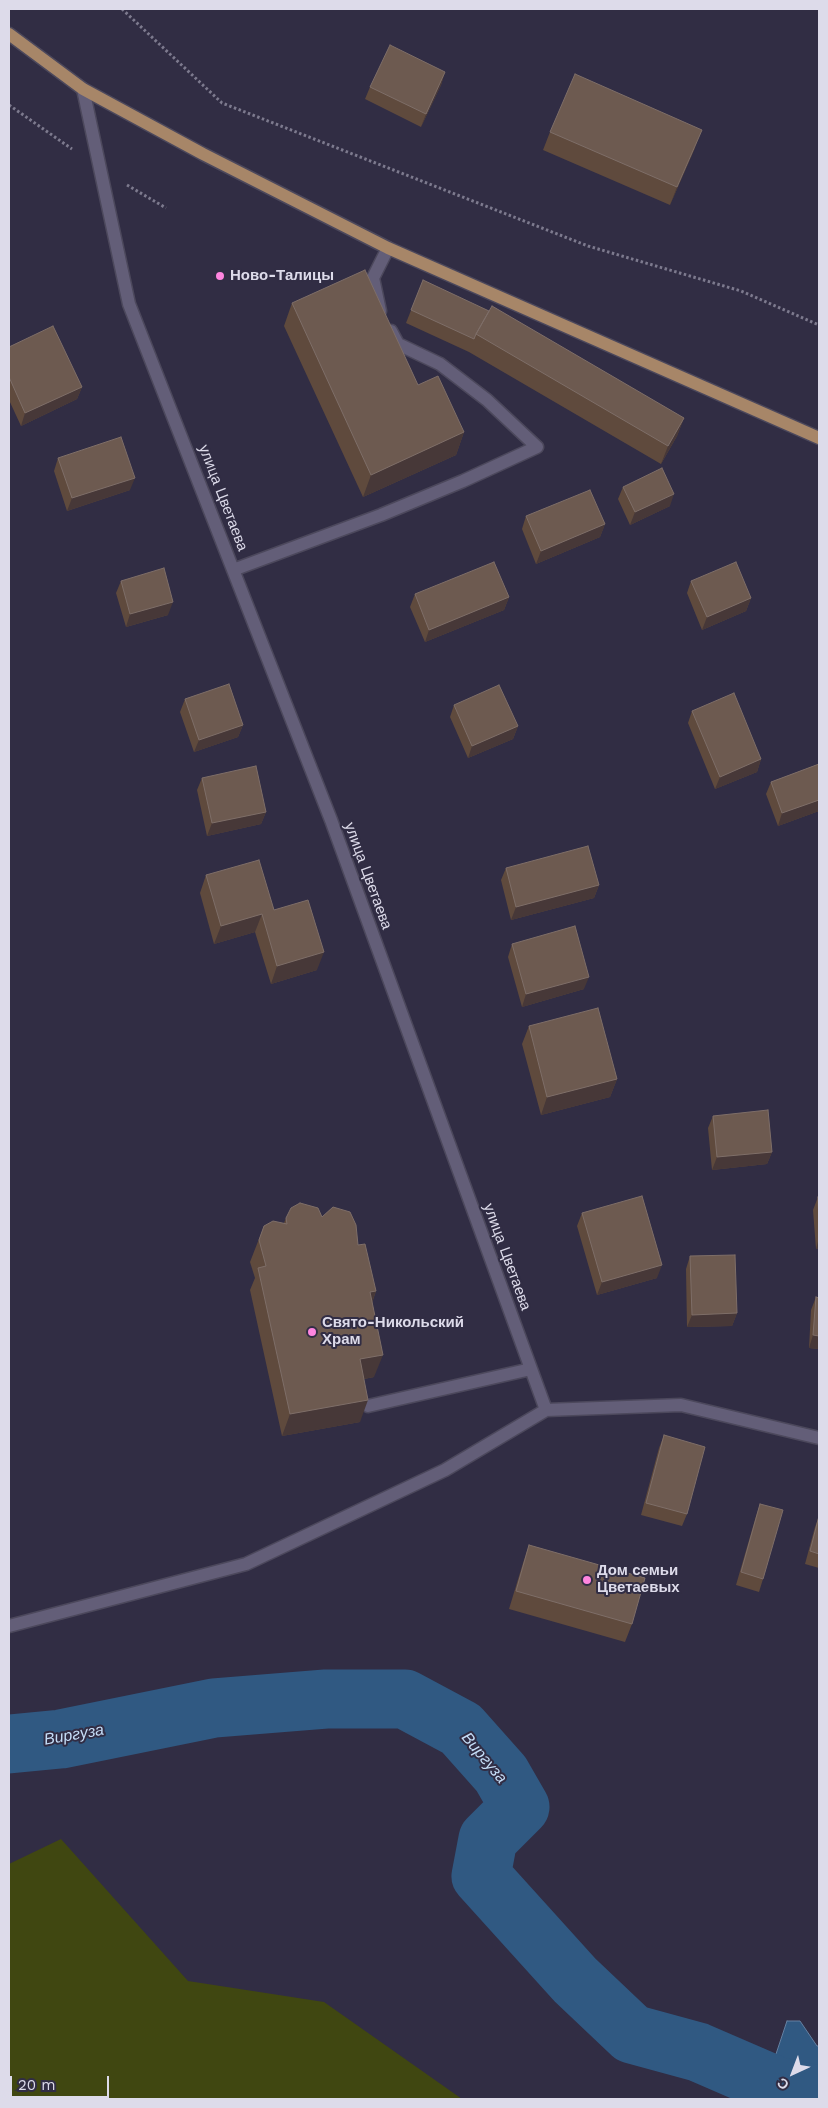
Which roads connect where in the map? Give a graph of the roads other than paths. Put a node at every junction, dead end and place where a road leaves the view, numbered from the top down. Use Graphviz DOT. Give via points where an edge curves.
graph roads {
  1 [pos="9,34"];
  2 [pos="83,89"];
  3 [pos="388,248"];
  4 [pos="819,438"];
  5 [pos="233,570"];
  6 [pos="531,1369"];
  7 [pos="368,1406"];
  8 [pos="546,1410"];
  9 [pos="819,1438"];
  10 [pos="9,1626"];
  1 -- 2 [label="main road"];
  2 -- 3 [label="main road"];
  2 -- 5 [label="street, улица Цветаева" via="129,304"];
  3 -- 4 [label="main road"];
  3 -- 5 [label="street" via="373,278 380,311 398,344 440,364 487,400 537,446 382,515"];
  5 -- 6 [label="street, улица Цветаева" via="334,829"];
  6 -- 7 [label="street"];
  6 -- 8 [label="street, улица Цветаева"];
  8 -- 9 [label="street" via="680,1405"];
  8 -- 10 [label="street" via="445,1470 246,1564"];
}
